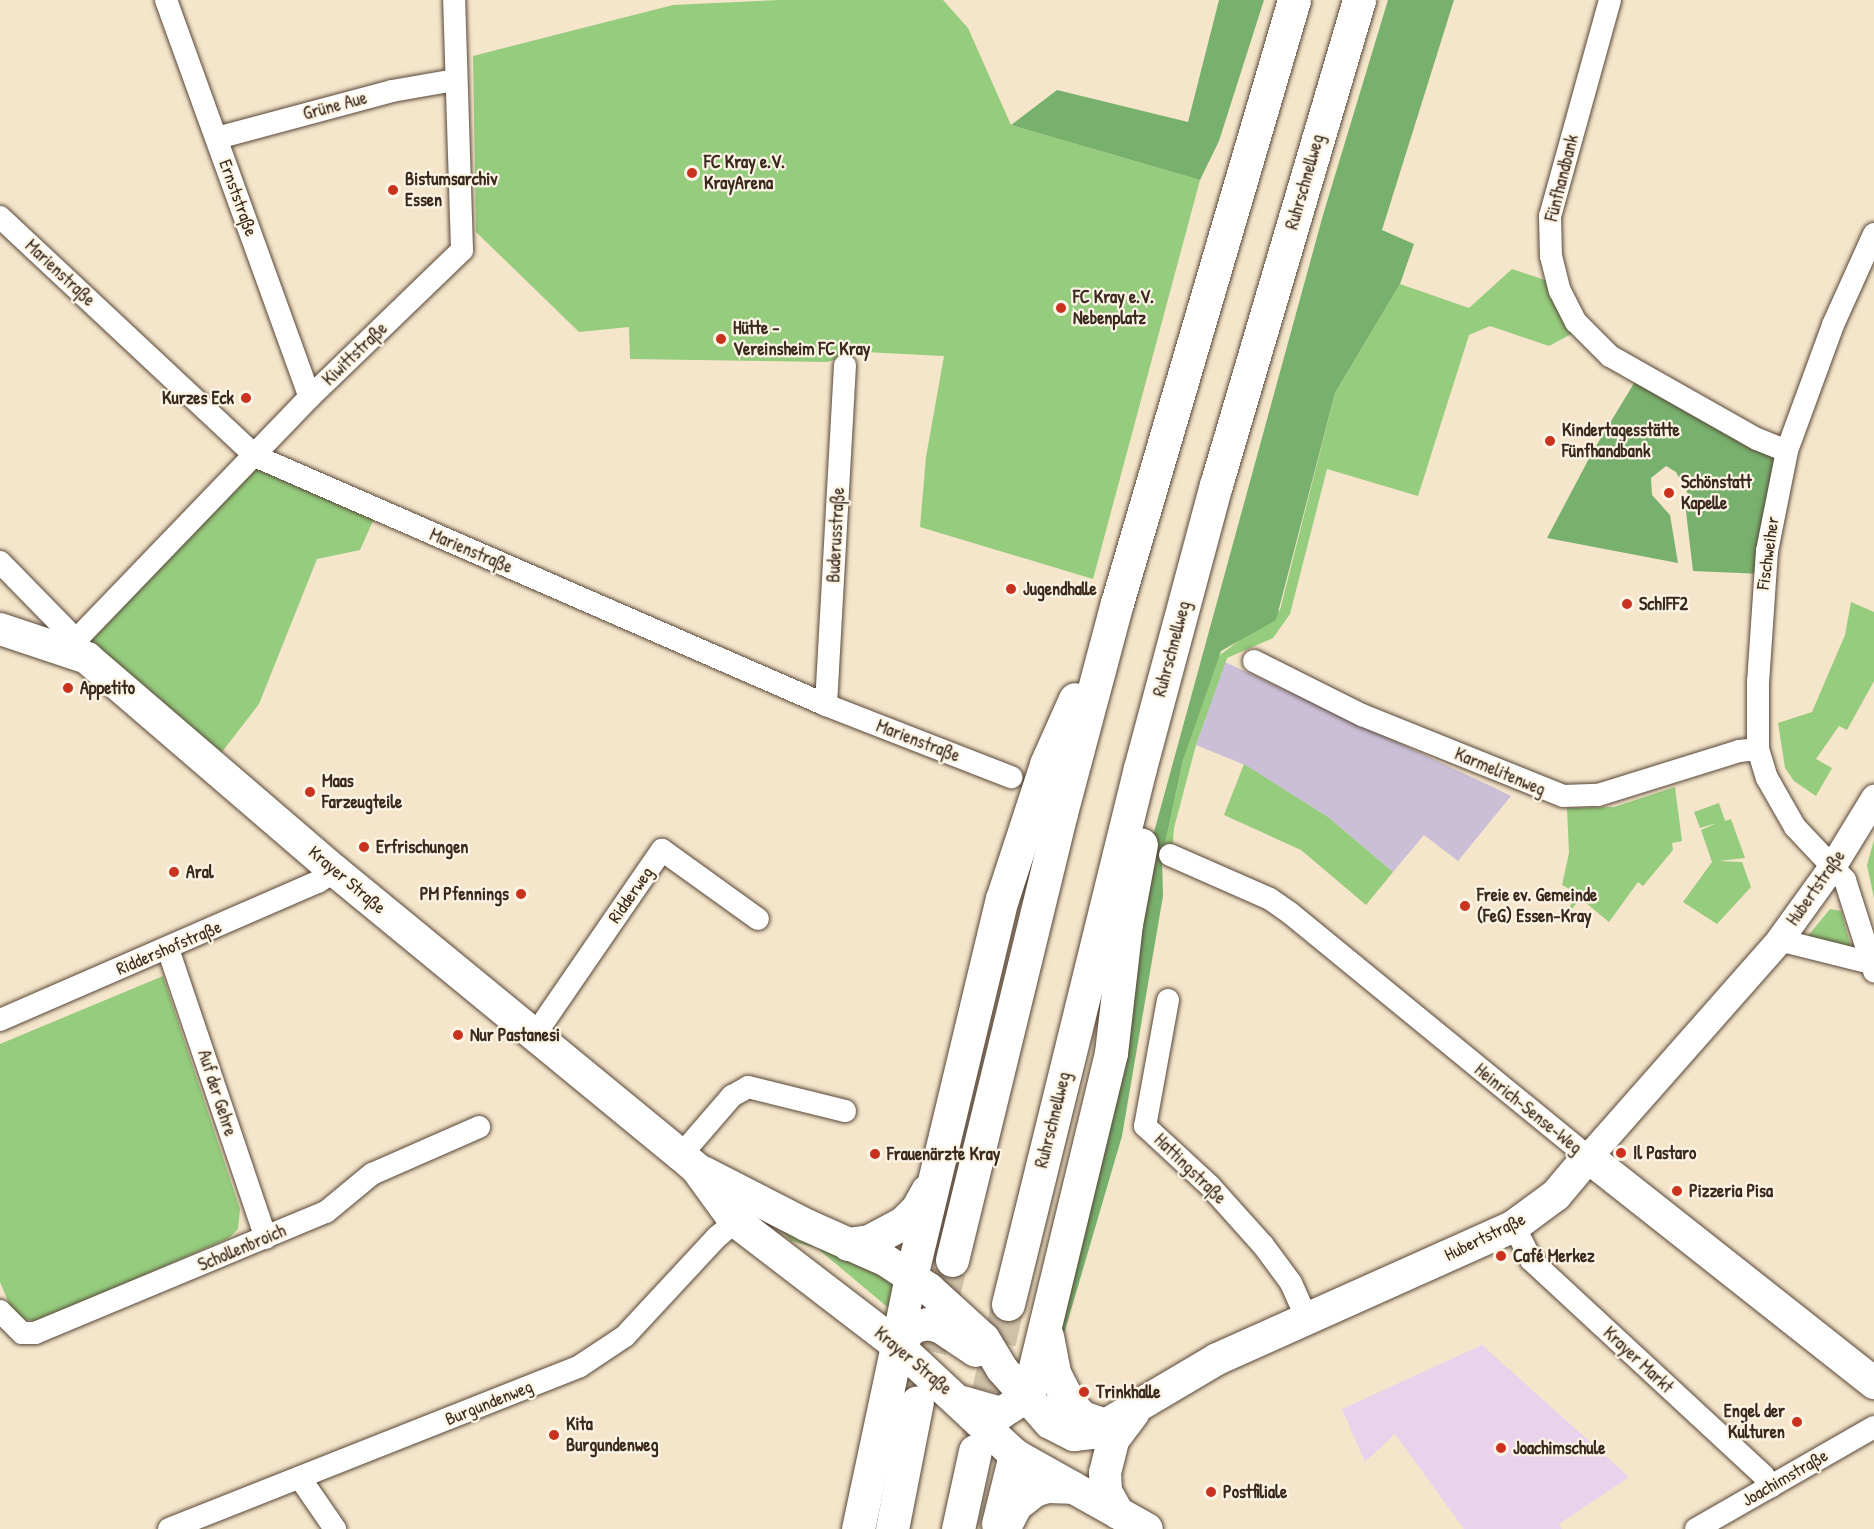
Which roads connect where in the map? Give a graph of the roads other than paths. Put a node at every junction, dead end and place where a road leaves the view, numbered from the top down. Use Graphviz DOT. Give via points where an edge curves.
graph roads {
  1 [pos="166,0"];
  2 [pos="454,0"];
  3 [pos="1294,0"];
  4 [pos="1359,0"];
  5 [pos="1610,0"];
  6 [pos="455,80"];
  7 [pos="217,138"];
  8 [pos="0,217"];
  9 [pos="1874,234"];
  10 [pos="845,366"];
  11 [pos="310,397"];
  12 [pos="1787,451"];
  13 [pos="255,456"];
  14 [pos="0,562"];
  15 [pos="1117,603"];
  16 [pos="0,629"];
  17 [pos="81,649"];
  18 [pos="1254,661"];
  19 [pos="826,705"];
  20 [pos="1758,749"];
  21 [pos="1140,768"];
  22 [pos="1011,777"];
  23 [pos="1874,798"];
  24 [pos="1170,855"];
  25 [pos="1833,866"];
  26 [pos="335,871"];
  27 [pos="758,919"];
  28 [pos="1779,940"];
  29 [pos="168,949"];
  30 [pos="1873,967"];
  31 [pos="1168,1000"];
  32 [pos="0,1020"];
  33 [pos="534,1036"];
  34 [pos="845,1111"];
  35 [pos="479,1127"];
  36 [pos="1588,1157"];
  37 [pos="689,1162"];
  38 [pos="933,1179"];
  39 [pos="760,1202"];
  40 [pos="734,1221"];
  41 [pos="1514,1226"];
  42 [pos="266,1238"];
  43 [pos="848,1244"];
  44 [pos="952,1260"];
  45 [pos="911,1277"];
  46 [pos="1008,1304"];
  47 [pos="0,1311"];
  48 [pos="1306,1317"];
  49 [pos="1045,1321"];
  50 [pos="897,1345"];
  51 [pos="1002,1369"];
  52 [pos="1874,1383"];
  53 [pos="1028,1396"];
  54 [pos="1144,1401"];
  55 [pos="917,1402"];
  56 [pos="962,1402"];
  57 [pos="1105,1425"];
  58 [pos="1874,1427"];
  59 [pos="975,1451"];
  60 [pos="1015,1455"];
  61 [pos="300,1478"];
  62 [pos="1071,1487"];
  63 [pos="1771,1487"];
  64 [pos="1118,1513"];
  65 [pos="169,1529"];
  66 [pos="335,1529"];
  67 [pos="858,1529"];
  68 [pos="892,1529"];
  69 [pos="958,1529"];
  70 [pos="997,1529"];
  71 [pos="1003,1529"];
  72 [pos="1147,1529"];
  73 [pos="1696,1529"];
  1 -- 7 [label="street, Ernststraße"];
  2 -- 6 [label="street, Kiwittstraße"];
  3 -- 15 [label="highway"];
  4 -- 21 [label="highway, Ruhrschnellweg" via="1216,485"];
  5 -- 12 [label="street, Fünfhandbank" via="1550,216 1551,256 1560,291 1576,322 1610,356 1756,440"];
  6 -- 7 [label="street, Grüne Aue" via="427,82"];
  6 -- 11 [label="street, Kiwittstraße" via="462,250"];
  7 -- 11 [label="street, Ernststraße"];
  8 -- 13 [label="street, Marienstraße"];
  9 -- 12 [label="street, Fischweiher" via="1833,325"];
  10 -- 19 [label="street, Buderusstraße"];
  11 -- 13 [label="street, Kiwittstraße"];
  12 -- 20 [label="street, Fischweiher" via="1763,582"];
  13 -- 17 [label="street, Kiwittstraße"];
  13 -- 19 [label="street, Marienstraße"];
  14 -- 17 [label="street"];
  15 -- 38 [label="highway" via="1046,764 1002,900"];
  15 -- 44 [label="highway" via="1061,813"];
  16 -- 17 [label="main road, Krayer Straße"];
  17 -- 26 [label="main road, Krayer Straße"];
  18 -- 20 [label="street, Karmelitenweg" via="1362,715 1563,796 1598,795 1739,751"];
  19 -- 22 [label="street, Marienstraße"];
  20 -- 25 [label="street, Fischweiher" via="1767,778 1795,828"];
  21 -- 46 [label="highway, Ruhrschnellweg"];
  21 -- 49 [label="highway" via="1141,855 1126,924 1111,1053"];
  23 -- 25 [label="street, Hubertstraße"];
  24 -- 36 [label="street, Heinrich-Sense-Weg" via="1270,899 1290,913"];
  25 -- 28 [label="street, Hubertstraße"];
  25 -- 30 [label="street, Fischweiher" via="1845,880"];
  26 -- 29 [label="street, Riddershofstraße"];
  26 -- 33 [label="main road, Krayer Straße"];
  27 -- 33 [label="street, Ridderweg" via="662,850"];
  28 -- 30 [label="street"];
  28 -- 36 [label="street, Hubertstraße"];
  29 -- 32 [label="street, Riddershofstraße"];
  29 -- 42 [label="street, Auf der Gehre"];
  31 -- 48 [label="street, Hattingstraße" via="1145,1126 1210,1186 1263,1245 1291,1283"];
  33 -- 37 [label="main road, Krayer Straße"];
  34 -- 37 [label="street" via="748,1087 732,1096"];
  35 -- 42 [label="street, Schollenbroich" via="372,1174 326,1212"];
  36 -- 41 [label="main road, Hubertstraße" via="1550,1200"];
  36 -- 52 [label="main road, Heinrich-Sense-Weg"];
  37 -- 39 [label="main road, Krayer Straße"];
  37 -- 40 [label="main road, Krayer Straße"];
  38 -- 43 [label="highway" via="920,1206 903,1223 869,1240"];
  38 -- 45 [label="highway"];
  39 -- 40 [label="street, Burgundenweg"];
  39 -- 43 [label="main road, Krayer Straße"];
  40 -- 50 [label="main road, Krayer Straße"];
  40 -- 61 [label="street, Burgundenweg" via="625,1336 580,1366"];
  41 -- 48 [label="main road, Hubertstraße"];
  41 -- 63 [label="street, Krayer Markt" via="1531,1260 1763,1474"];
  42 -- 47 [label="street, Schollenbroich" via="35,1333 22,1333"];
  43 -- 45 [label="main road, Krayer Straße"];
  45 -- 50 [label="main road"];
  45 -- 51 [label="main road, Krayer Straße" via="984,1339"];
  48 -- 54 [label="main road, Hubertstraße" via="1217,1359"];
  49 -- 53 [label="highway"];
  49 -- 57 [label="highway" via="1059,1386 1078,1414"];
  50 -- 51 [label="main road" via="914,1328 934,1325"];
  50 -- 56 [label="main road, Krayer Straße"];
  50 -- 67 [label="highway"];
  51 -- 53 [label="main road, Krayer Straße"];
  53 -- 56 [label="main road" via="1001,1413"];
  53 -- 57 [label="main road, Hubertstraße" via="1050,1423 1063,1432 1087,1435"];
  53 -- 60 [label="main road"];
  54 -- 57 [label="main road, Hubertstraße"];
  54 -- 64 [label="main road" via="1118,1433 1108,1457 1106,1491"];
  55 -- 68 [label="highway"];
  56 -- 60 [label="main road, Krayer Straße"];
  58 -- 63 [label="street, Joachimstraße"];
  59 -- 69 [label="highway"];
  60 -- 62 [label="main road, Krayer Straße"];
  60 -- 70 [label="highway"];
  61 -- 65 [label="street, Burgundenweg"];
  61 -- 66 [label="street"];
  62 -- 64 [label="main road, Krayer Straße"];
  62 -- 71 [label="highway" via="1046,1486 1034,1490 1015,1505"];
  63 -- 73 [label="street, Joachimstraße"];
  64 -- 72 [label="main road, Krayer Straße"];
}
